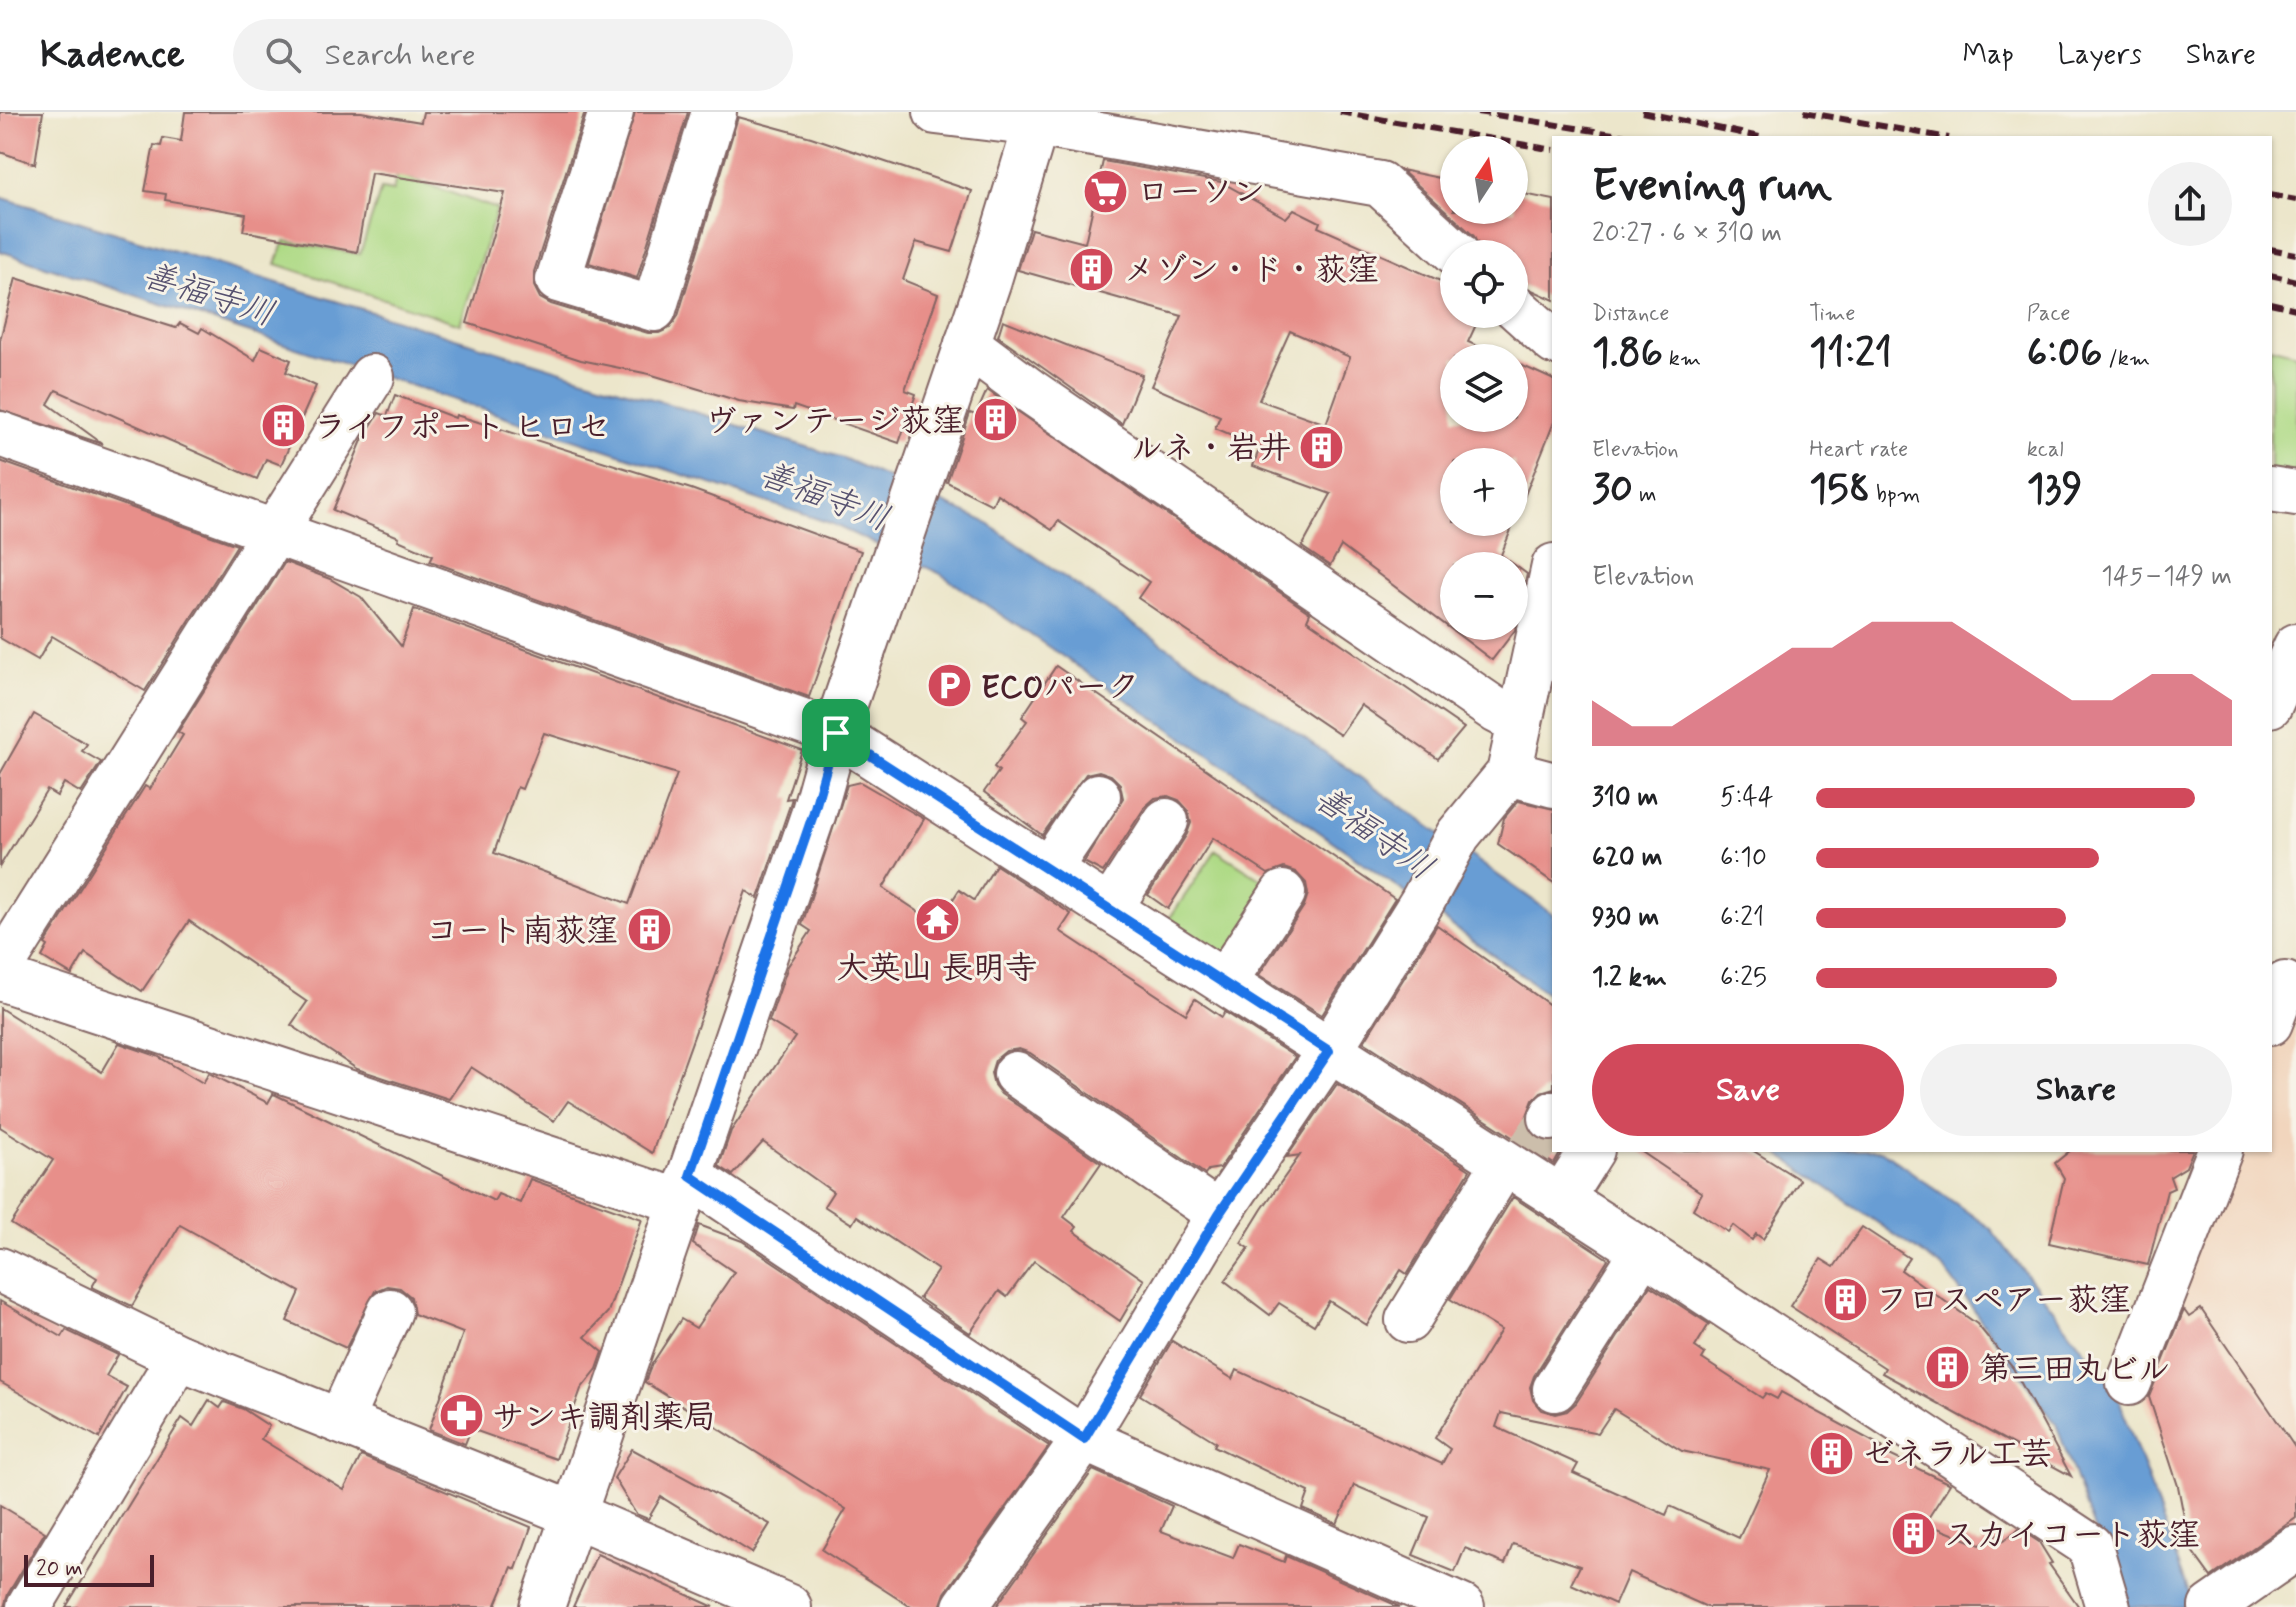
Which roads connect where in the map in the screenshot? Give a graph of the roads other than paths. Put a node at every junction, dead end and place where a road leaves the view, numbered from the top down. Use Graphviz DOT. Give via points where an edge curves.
graph roads {
  1 [pos="611,112"];
  2 [pos="714,112"];
  3 [pos="936,112"];
  4 [pos="1038,118"];
  5 [pos="1442,240"];
  6 [pos="1528,319"];
  7 [pos="1552,340"];
  8 [pos="967,344"];
  9 [pos="372,377"];
  10 [pos="0,434"];
  11 [pos="2272,489"];
  12 [pos="2296,493"];
  13 [pos="273,530"];
  14 [pos="1552,575"];
  15 [pos="2296,646"];
  16 [pos="2272,700"];
  17 [pos="1520,723"];
  18 [pos="836,733"];
  19 [pos="1509,773"];
  20 [pos="1552,784"];
  21 [pos="1098,796"];
  22 [pos="1166,821"];
  23 [pos="1049,869"];
  24 [pos="1283,893"];
  25 [pos="1110,908"];
  26 [pos="0,969"];
  27 [pos="0,978"];
  28 [pos="1225,981"];
  29 [pos="1329,1051"];
  30 [pos="1016,1074"];
  31 [pos="1531,1143"];
  32 [pos="1591,1152"];
  33 [pos="2219,1152"];
  34 [pos="686,1189"];
  35 [pos="1561,1199"];
  36 [pos="1219,1214"];
  37 [pos="1643,1251"];
  38 [pos="0,1270"];
  39 [pos="390,1311"];
  40 [pos="1408,1320"];
  41 [pos="179,1357"];
  42 [pos="2129,1383"];
  43 [pos="1555,1389"];
  44 [pos="340,1421"];
  45 [pos="1084,1439"];
  46 [pos="575,1515"];
  47 [pos="2296,1548"];
  48 [pos="29,1607"];
  49 [pos="542,1607"];
  50 [pos="789,1607"];
  51 [pos="965,1607"];
  52 [pos="1462,1607"];
  53 [pos="2108,1607"];
  54 [pos="2211,1607"];
  1 -- 2 [label="street" via="558,280 654,309"];
  3 -- 4 [label="street"];
  4 -- 5 [label="street" via="1380,184"];
  4 -- 8 [label="street"];
  6 -- 7 [label="street"];
  8 -- 17 [label="street"];
  8 -- 18 [label="street"];
  9 -- 13 [label="street"];
  10 -- 13 [label="street"];
  11 -- 12 [label="street"];
  13 -- 18 [label="street"];
  13 -- 26 [label="street"];
  14 -- 17 [label="street"];
  15 -- 16 [label="street"];
  17 -- 19 [label="street"];
  18 -- 23 [label="street"];
  18 -- 34 [label="street"];
  19 -- 20 [label="street"];
  19 -- 29 [label="street" via="1454,845"];
  21 -- 23 [label="street"];
  22 -- 25 [label="street"];
  23 -- 25 [label="street"];
  24 -- 28 [label="street"];
  25 -- 28 [label="street"];
  27 -- 34 [label="street"];
  28 -- 29 [label="street"];
  29 -- 31 [label="street"];
  29 -- 36 [label="street"];
  30 -- 36 [label="street"];
  31 -- 35 [label="street"];
  31 -- 40 [label="street"];
  32 -- 35 [label="street"];
  33 -- 42 [label="street"];
  34 -- 45 [label="street"];
  34 -- 46 [label="street"];
  35 -- 37 [label="street"];
  36 -- 45 [label="street"];
  37 -- 43 [label="street"];
  37 -- 53 [label="street" via="2090,1546"];
  38 -- 41 [label="street"];
  39 -- 44 [label="street"];
  41 -- 44 [label="street"];
  41 -- 48 [label="street"];
  44 -- 46 [label="street"];
  45 -- 51 [label="street"];
  45 -- 52 [label="street"];
  46 -- 49 [label="street"];
  46 -- 50 [label="street"];
  47 -- 54 [label="street"];
}
